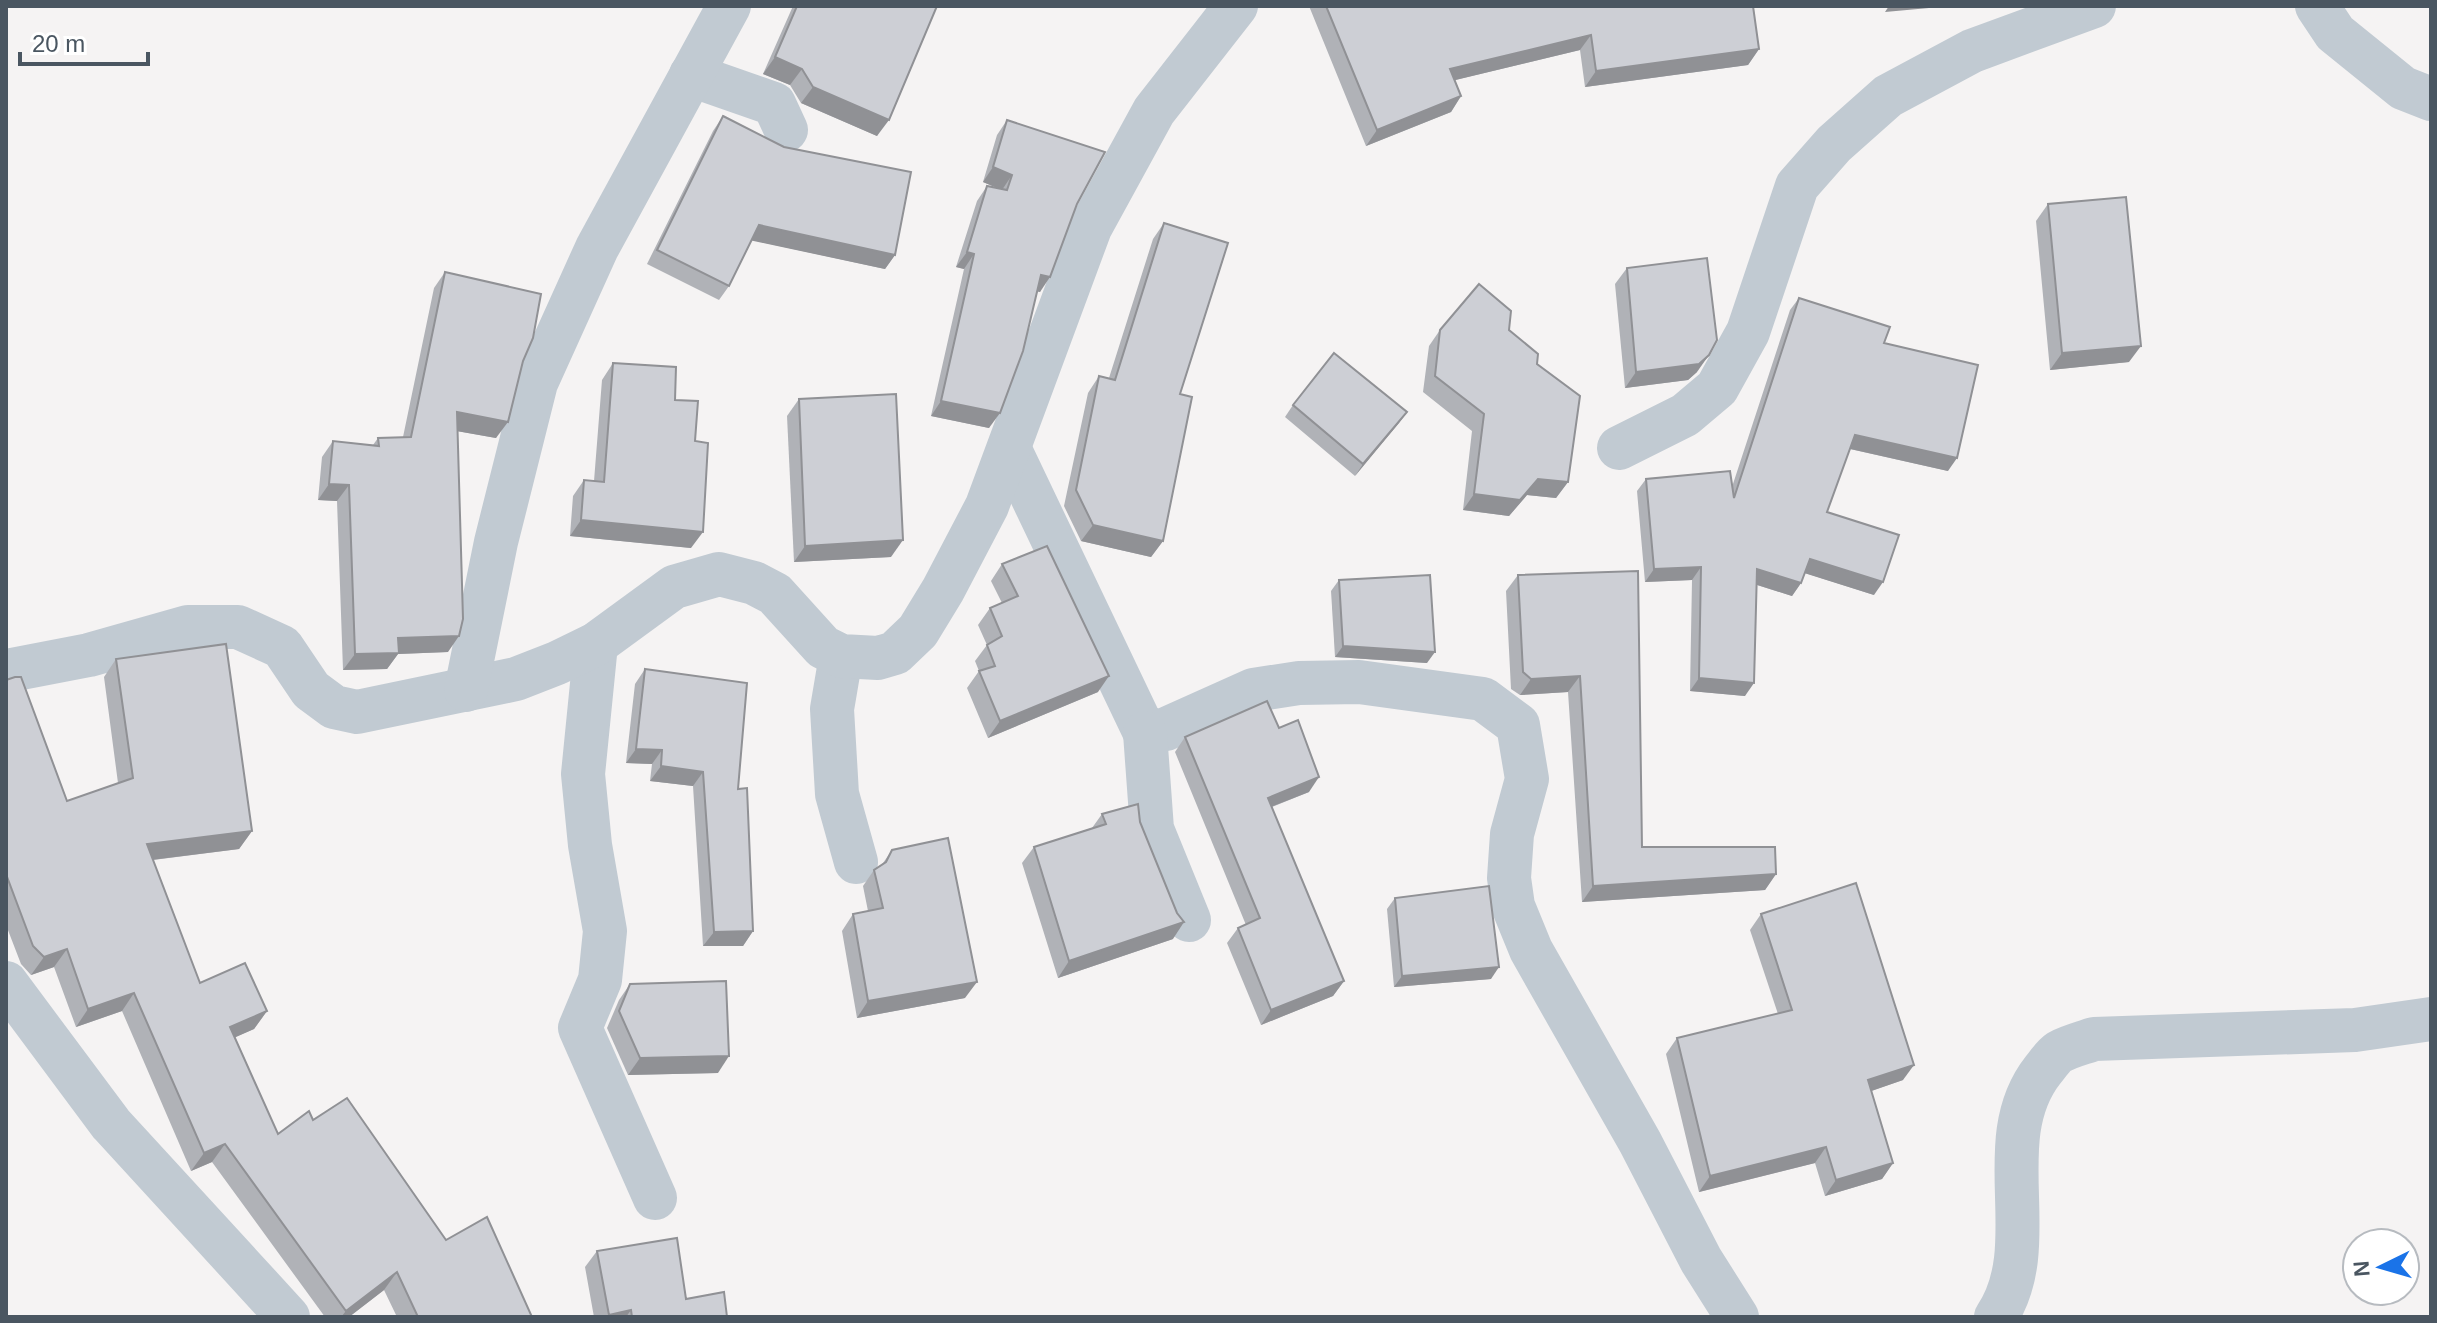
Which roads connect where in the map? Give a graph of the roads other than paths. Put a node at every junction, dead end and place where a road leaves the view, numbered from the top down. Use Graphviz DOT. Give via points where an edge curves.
graph roads {
  1 [pos="729,6"];
  2 [pos="1236,6"];
  3 [pos="2094,6"];
  4 [pos="2317,6"];
  5 [pos="691,75"];
  6 [pos="2431,99"];
  7 [pos="786,130"];
  8 [pos="1009,448"];
  9 [pos="1619,448"];
  10 [pos="596,644"];
  11 [pos="841,656"];
  12 [pos="6,671"];
  13 [pos="466,690"];
  14 [pos="1145,733"];
  15 [pos="856,862"];
  16 [pos="1189,920"];
  17 [pos="6,983"];
  18 [pos="2431,1019"];
  19 [pos="655,1198"];
  20 [pos="279,1314"];
  21 [pos="1737,1317"];
  22 [pos="1996,1317"];
  1 -- 5 [label="street"];
  2 -- 8 [label="street" via="1154,111 1090,228"];
  3 -- 9 [label="street" via="1972,51 1888,96 1834,144 1797,186 1748,332 1717,388 1685,415"];
  4 -- 6 [label="street" via="2335,33 2403,88"];
  5 -- 7 [label="street" via="774,104"];
  5 -- 13 [label="street" via="597,248 536,383"];
  8 -- 11 [label="street" via="987,506 918,631 895,653 878,658"];
  8 -- 14 [label="street"];
  10 -- 11 [label="street" via="674,587 719,574 775,594 823,647"];
  10 -- 13 [label="street" via="516,679"];
  10 -- 19 [label="street" via="583,774 605,931 600,980 580,1028"];
  11 -- 15 [label="street" via="832,709 837,794"];
  12 -- 13 [label="street" via="188,627 238,627 282,647 311,690 334,707 357,712"];
  14 -- 16 [label="street" via="1152,829"];
  14 -- 21 [label="street" via="1166,729 1253,690 1299,683 1359,682 1483,699 1518,725 1527,779 1512,834 1513,906 1531,950"];
  17 -- 20 [label="street" via="111,1124"];
  18 -- 22 [label="street" via="2355,1030 2094,1039 2057,1053 2035,1080 2018,1125 2018,1248"];
}
